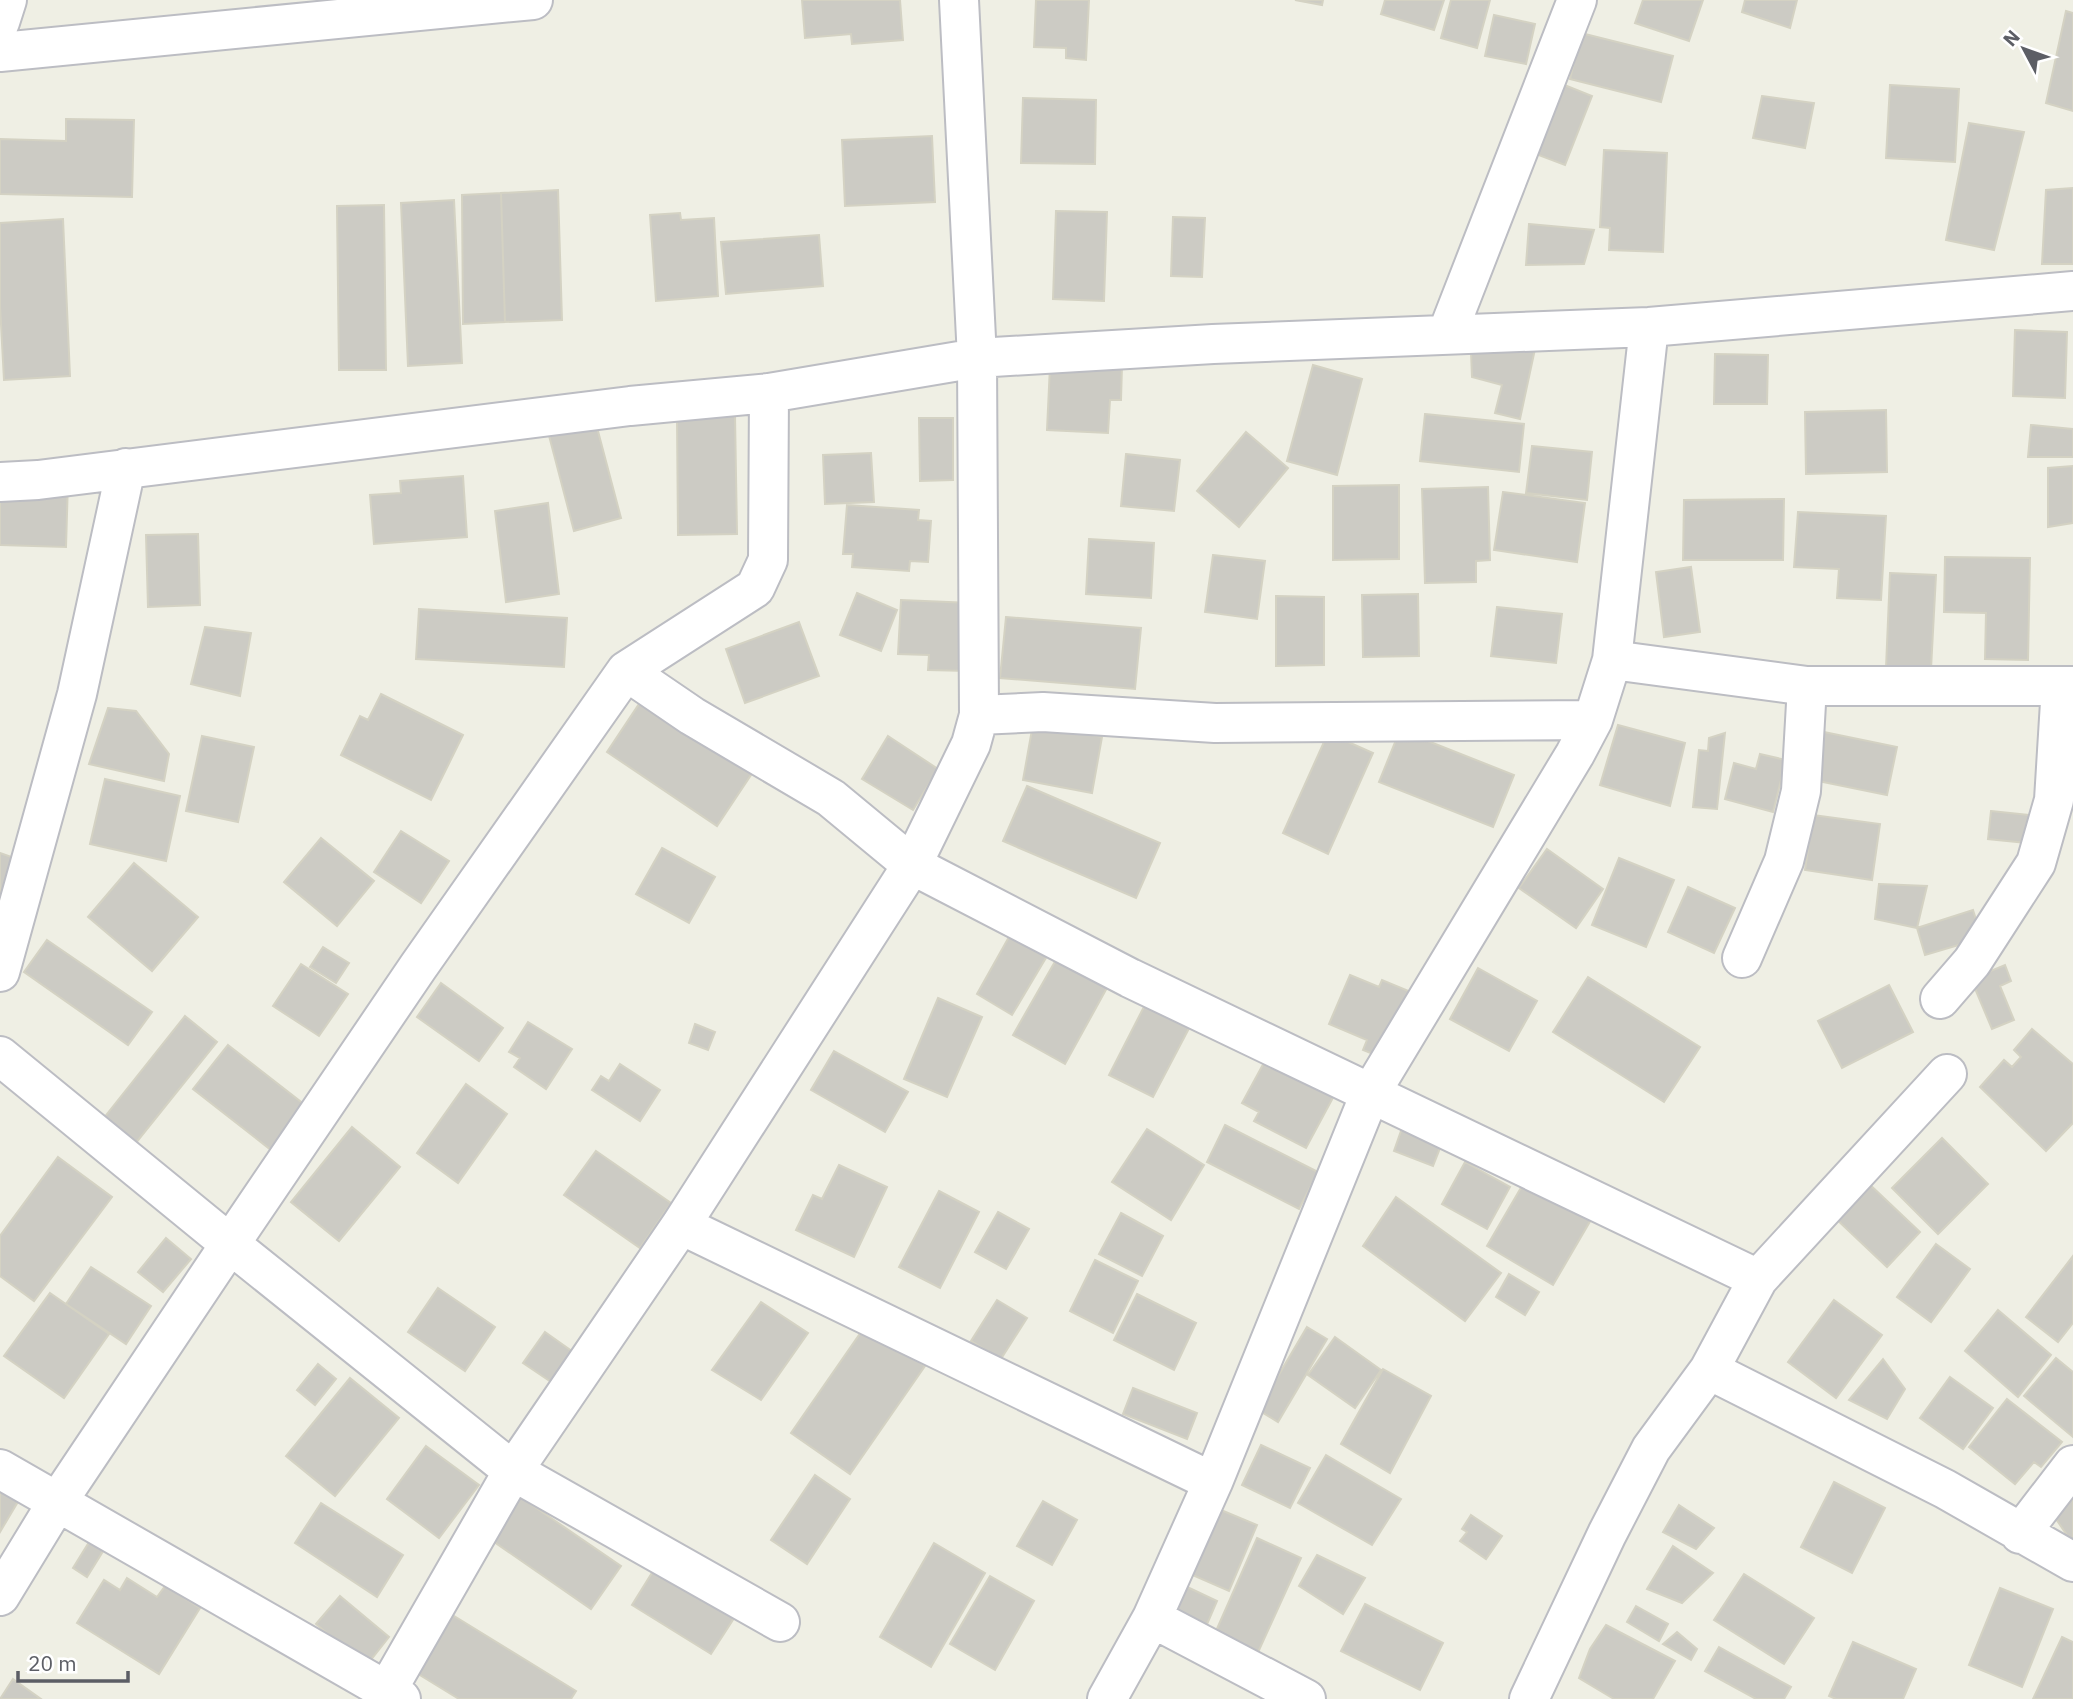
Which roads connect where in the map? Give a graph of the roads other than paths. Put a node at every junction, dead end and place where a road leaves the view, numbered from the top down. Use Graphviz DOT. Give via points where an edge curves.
graph roads {
  1 [pos="6,0"];
  2 [pos="533,0"];
  3 [pos="959,0"];
  4 [pos="1577,0"];
  5 [pos="0,22"];
  6 [pos="0,52"];
  7 [pos="2073,291"];
  8 [pos="1650,327"];
  9 [pos="1447,334"];
  10 [pos="977,358"];
  11 [pos="769,393"];
  12 [pos="126,468"];
  13 [pos="0,482"];
  14 [pos="1612,660"];
  15 [pos="626,671"];
  16 [pos="1807,686"];
  17 [pos="2067,686"];
  18 [pos="979,715"];
  19 [pos="1593,720"];
  20 [pos="912,865"];
  21 [pos="1742,958"];
  22 [pos="0,972"];
  23 [pos="1940,999"];
  24 [pos="0,1056"];
  25 [pos="1947,1074"];
  26 [pos="1370,1094"];
  27 [pos="681,1225"];
  28 [pos="230,1244"];
  29 [pos="1758,1279"];
  30 [pos="1709,1370"];
  31 [pos="2073,1465"];
  32 [pos="0,1469"];
  33 [pos="513,1471"];
  34 [pos="1213,1482"];
  35 [pos="58,1501"];
  36 [pos="2020,1534"];
  37 [pos="2073,1562"];
  38 [pos="0,1596"];
  39 [pos="1152,1618"];
  40 [pos="780,1622"];
  41 [pos="390,1696"];
  42 [pos="1107,1699"];
  43 [pos="1306,1699"];
  44 [pos="1529,1699"];
  1 -- 5 [label="street"];
  2 -- 6 [label="street"];
  3 -- 10 [label="street"];
  4 -- 9 [label="street"];
  7 -- 8 [label="street"];
  8 -- 9 [label="street"];
  8 -- 14 [label="street"];
  9 -- 10 [label="street"];
  10 -- 11 [label="street"];
  10 -- 18 [label="street"];
  11 -- 12 [label="street"];
  11 -- 15 [label="street" via="768,560 755,588"];
  12 -- 13 [label="street"];
  12 -- 22 [label="street" via="77,694"];
  14 -- 16 [label="street"];
  14 -- 19 [label="street"];
  15 -- 20 [label="street" via="831,798"];
  15 -- 28 [label="street"];
  16 -- 17 [label="street"];
  16 -- 21 [label="street" via="1801,791 1784,862"];
  17 -- 23 [label="street" via="2054,800 2036,863 1972,962"];
  18 -- 19 [label="street" via="1043,712 1215,723"];
  18 -- 20 [label="street" via="971,744"];
  19 -- 26 [label="street"];
  20 -- 26 [label="street" via="1130,978"];
  20 -- 27 [label="street"];
  24 -- 28 [label="street"];
  25 -- 29 [label="street"];
  26 -- 29 [label="street"];
  26 -- 34 [label="street"];
  27 -- 33 [label="street"];
  27 -- 34 [label="street"];
  28 -- 33 [label="street"];
  28 -- 35 [label="street"];
  29 -- 30 [label="street"];
  30 -- 36 [label="street" via="1945,1489"];
  30 -- 44 [label="street" via="1651,1449"];
  31 -- 36 [label="street"];
  32 -- 35 [label="street"];
  33 -- 40 [label="street"];
  33 -- 41 [label="street"];
  34 -- 39 [label="street"];
  35 -- 38 [label="street"];
  35 -- 41 [label="street"];
  36 -- 37 [label="street"];
  39 -- 42 [label="street"];
  39 -- 43 [label="street"];
}
